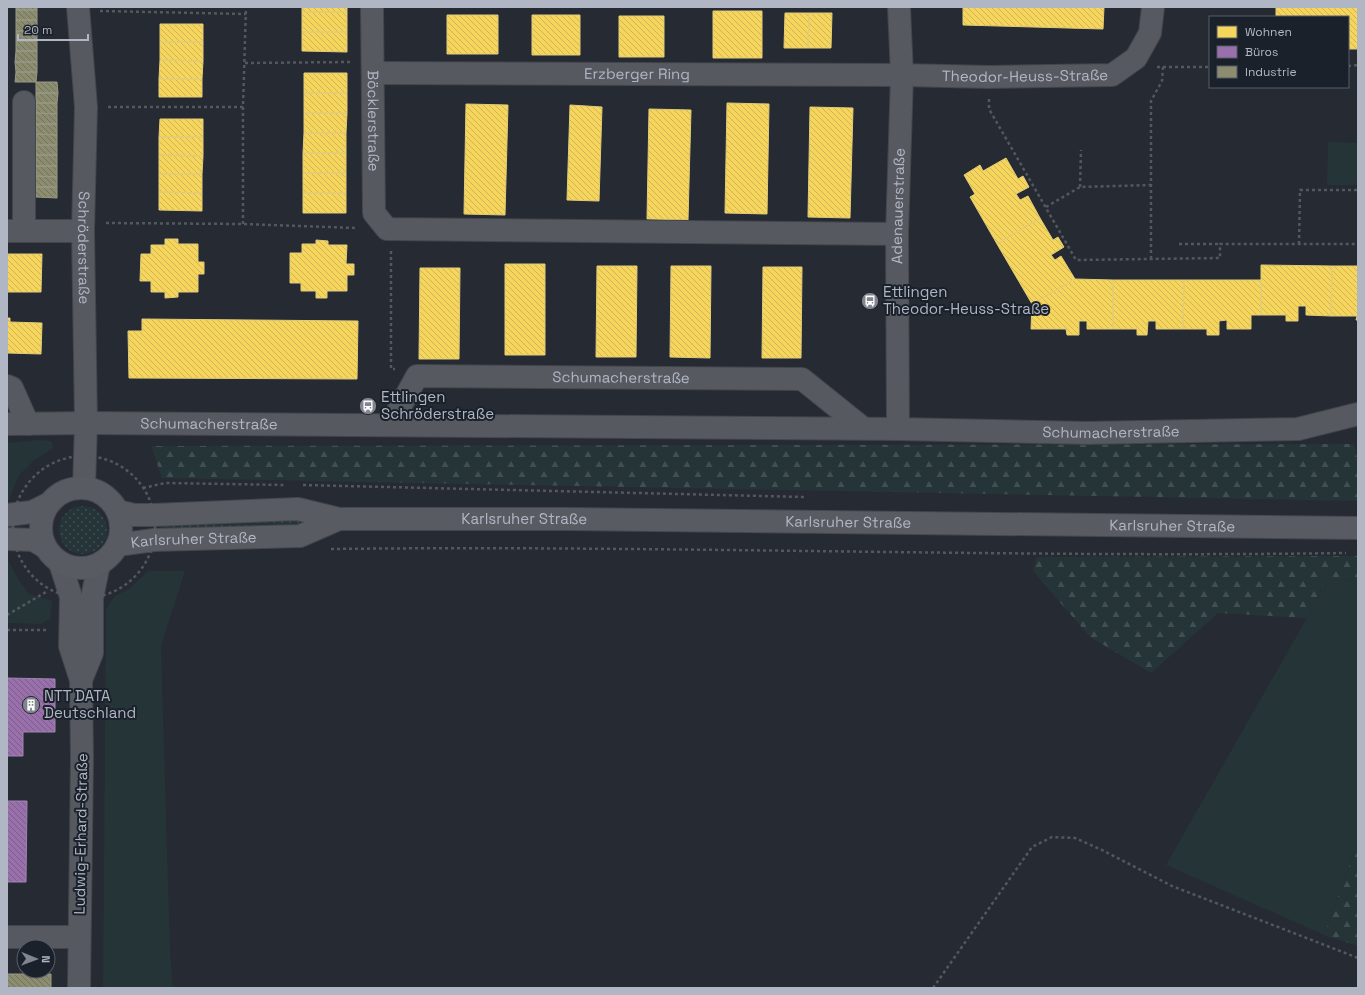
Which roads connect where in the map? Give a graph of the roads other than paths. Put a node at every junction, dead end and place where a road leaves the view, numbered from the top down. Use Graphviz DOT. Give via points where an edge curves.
graph roads {
  1 [pos="372,7"];
  2 [pos="899,7"];
  3 [pos="1153,7"];
  4 [pos="78,9"];
  5 [pos="373,68"];
  6 [pos="902,75"];
  7 [pos="24,102"];
  8 [pos="83,227"];
  9 [pos="16,231"];
  10 [pos="897,234"];
  11 [pos="7,386"];
  12 [pos="1358,414"];
  13 [pos="86,422"];
  14 [pos="18,424"];
  15 [pos="390,425"];
  16 [pos="863,428"];
  17 [pos="898,428"];
  18 [pos="84,488"];
  19 [pos="48,504"];
  20 [pos="116,511"];
  21 [pos="10,515"];
  22 [pos="338,519"];
  23 [pos="1358,528"];
  24 [pos="10,539"];
  25 [pos="117,545"];
  26 [pos="45,547"];
  27 [pos="60,563"];
  28 [pos="99,564"];
  29 [pos="81,680"];
  30 [pos="7,937"];
  31 [pos="79,937"];
  32 [pos="79,988"];
  1 -- 5 [label="street, Böcklerstraße"];
  2 -- 6 [label="street, Adenauerstraße"];
  3 -- 6 [label="street, Theodor-Heuss-Straße" via="1150,33 1136,58 1112,75"];
  4 -- 8 [label="street, Schröderstraße" via="86,107"];
  5 -- 6 [label="street, Erzberger Ring"];
  5 -- 10 [label="street, Böcklerstraße" via="374,213 387,229"];
  6 -- 10 [label="street, Adenauerstraße"];
  7 -- 9 [label="street"];
  8 -- 9 [label="street"];
  8 -- 13 [label="street, Schröderstraße"];
  10 -- 17 [label="street, Adenauerstraße"];
  11 -- 14 [label="street, Schumacherstraße" via="12,388"];
  12 -- 17 [label="street, Schumacherstraße" via="1298,429 1087,433"];
  13 -- 14 [label="street, Schumacherstraße"];
  13 -- 15 [label="street, Schumacherstraße"];
  13 -- 18 [label="street, Schröderstraße"];
  15 -- 16 [label="street, Schumacherstraße"];
  15 -- 16 [label="street, Schumacherstraße" via="417,376 802,379"];
  16 -- 17 [label="street, Schumacherstraße"];
  18 -- 19 [label="main road" via="71,489"];
  18 -- 20 [label="main road" via="103,495"];
  19 -- 21 [label="main road" via="32,512"];
  19 -- 26 [label="main road" via="42,516 40,529"];
  20 -- 22 [label="main road, Karlsruher Straße" via="134,515 154,515 298,509"];
  20 -- 25 [label="main road" via="120,519"];
  22 -- 23 [label="main road, Karlsruher Straße" via="568,518"];
  22 -- 25 [label="main road, Karlsruher Straße" via="300,536 154,547"];
  24 -- 26 [label="main road" via="33,540"];
  25 -- 28 [label="main road" via="110,556"];
  26 -- 27 [label="main road"];
  27 -- 28 [label="main road" via="72,568 86,568"];
  27 -- 29 [label="street, Ludwig-Erhard-Straße" via="71,597 70,646"];
  28 -- 29 [label="street, Ludwig-Erhard-Straße" via="92,598 92,653"];
  29 -- 31 [label="street, Ludwig-Erhard-Straße"];
  30 -- 31 [label="street"];
  31 -- 32 [label="street, Ludwig-Erhard-Straße"];
}
